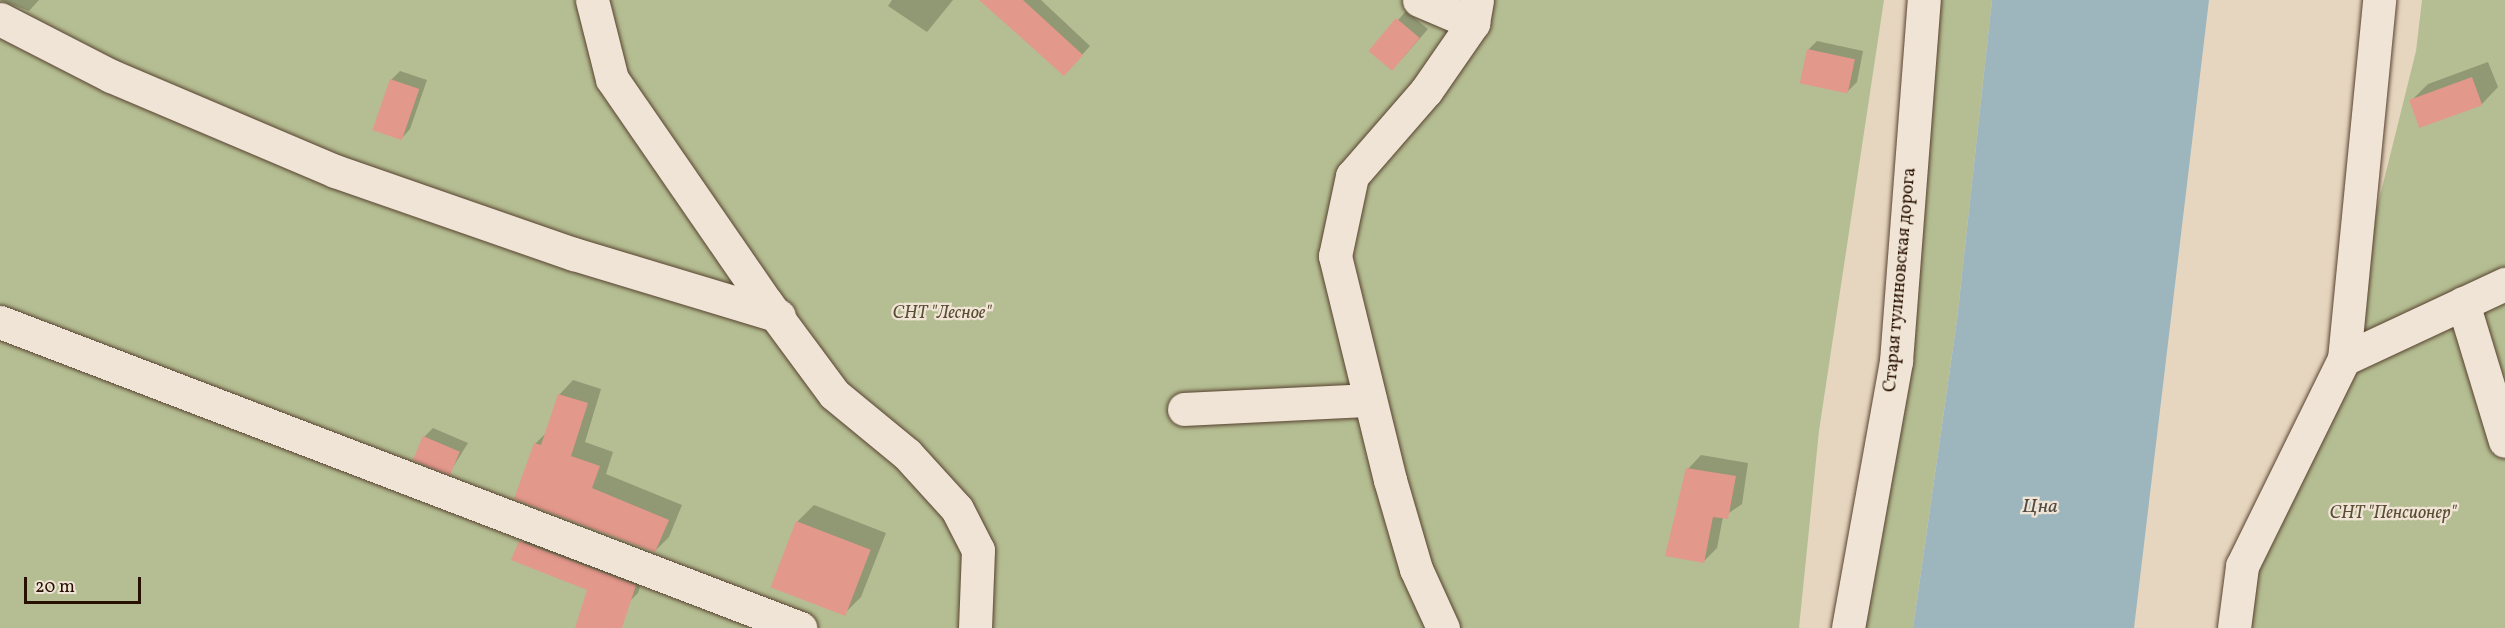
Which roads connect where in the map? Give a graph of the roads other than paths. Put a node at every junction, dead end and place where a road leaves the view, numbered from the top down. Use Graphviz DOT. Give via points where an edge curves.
graph roads {
  1 [pos="592,0"];
  2 [pos="1419,0"];
  3 [pos="1924,0"];
  4 [pos="2379,0"];
  5 [pos="1475,11"];
  6 [pos="0,19"];
  7 [pos="2505,284"];
  8 [pos="2463,303"];
  9 [pos="779,316"];
  10 [pos="0,322"];
  11 [pos="2344,359"];
  12 [pos="1370,400"];
  13 [pos="1184,409"];
  14 [pos="2505,441"];
  15 [pos="801,628"];
  16 [pos="975,628"];
  17 [pos="1443,628"];
  18 [pos="1848,628"];
  19 [pos="2234,628"];
  1 -- 9 [label="street" via="612,79"];
  2 -- 5 [label="street"];
  3 -- 18 [label="street, Старая тулиновская дорога" via="1896,361"];
  4 -- 11 [label="street"];
  5 -- 12 [label="street" via="1426,91 1352,176 1335,256"];
  6 -- 9 [label="street" via="111,76 335,171 574,254"];
  7 -- 8 [label="street"];
  8 -- 11 [label="street"];
  8 -- 14 [label="street"];
  9 -- 16 [label="street" via="834,394 907,454 957,509 978,550"];
  10 -- 15 [label="street"];
  11 -- 19 [label="street" via="2242,566"];
  12 -- 13 [label="street"];
  12 -- 17 [label="street" via="1416,569"];
}
